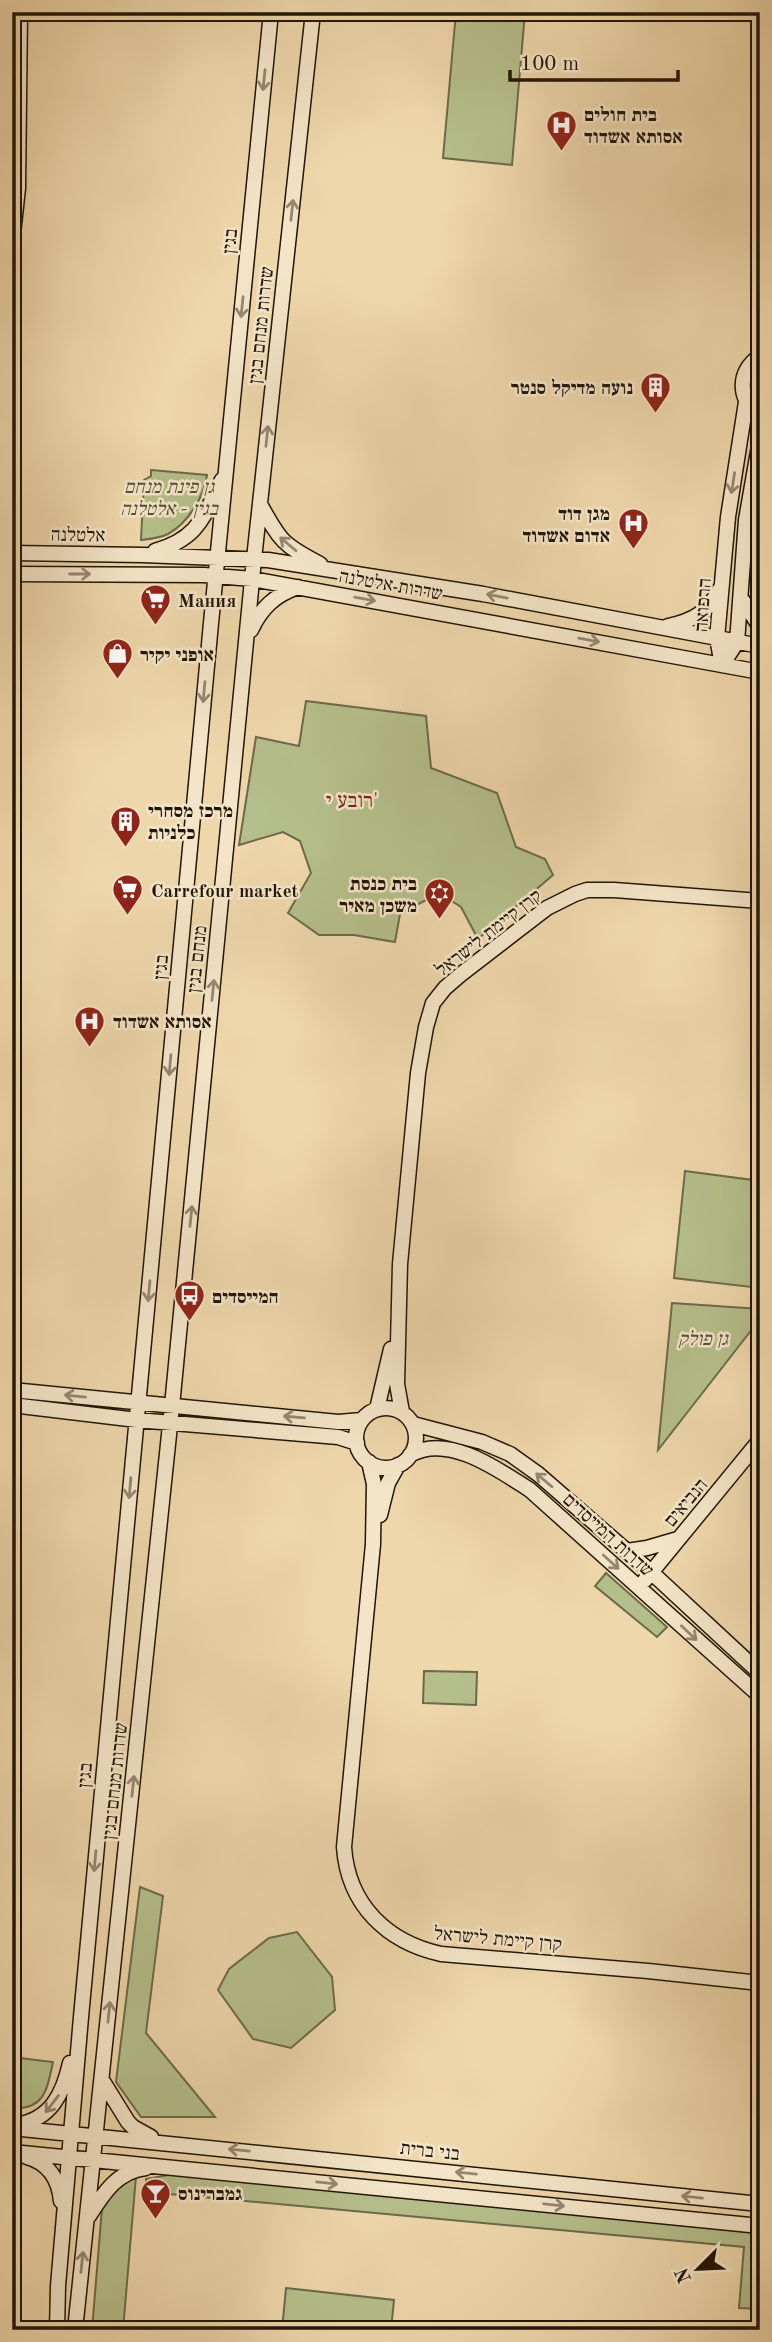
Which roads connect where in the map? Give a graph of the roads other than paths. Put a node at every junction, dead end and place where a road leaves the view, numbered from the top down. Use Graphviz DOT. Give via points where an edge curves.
graph roads {
  1 [pos="20,12"];
  2 [pos="271,12"];
  3 [pos="313,12"];
  4 [pos="12,243"];
  5 [pos="760,356"];
  6 [pos="746,402"];
  7 [pos="760,416"];
  8 [pos="760,440"];
  9 [pos="226,473"];
  10 [pos="260,504"];
  11 [pos="12,552"];
  12 [pos="143,555"];
  13 [pos="217,557"];
  14 [pos="254,559"];
  15 [pos="330,570"];
  16 [pos="12,574"];
  17 [pos="215,575"];
  18 [pos="253,579"];
  19 [pos="722,585"];
  20 [pos="298,587"];
  21 [pos="740,598"];
  22 [pos="760,626"];
  23 [pos="660,628"];
  24 [pos="717,638"];
  25 [pos="246,641"];
  26 [pos="737,642"];
  27 [pos="760,646"];
  28 [pos="722,665"];
  29 [pos="760,672"];
  30 [pos="760,901"];
  31 [pos="397,1316"];
  32 [pos="12,1390"];
  33 [pos="138,1403"];
  34 [pos="12,1405"];
  35 [pos="172,1406"];
  36 [pos="377,1409"];
  37 [pos="402,1412"];
  38 [pos="136,1420"];
  39 [pos="362,1420"];
  40 [pos="170,1422"];
  41 [pos="413,1424"];
  42 [pos="760,1440"];
  43 [pos="357,1443"];
  44 [pos="410,1455"];
  45 [pos="369,1462"];
  46 [pos="398,1465"];
  47 [pos="680,1539"];
  48 [pos="373,1544"];
  49 [pos="627,1551"];
  50 [pos="651,1572"];
  51 [pos="639,1587"];
  52 [pos="760,1673"];
  53 [pos="760,1696"];
  54 [pos="760,1983"];
  55 [pos="80,2017"];
  56 [pos="102,2080"];
  57 [pos="12,2126"];
  58 [pos="71,2133"];
  59 [pos="95,2135"];
  60 [pos="162,2142"];
  61 [pos="12,2153"];
  62 [pos="70,2157"];
  63 [pos="93,2159"];
  64 [pos="162,2166"];
  65 [pos="760,2204"];
  66 [pos="86,2220"];
  67 [pos="760,2226"];
  68 [pos="63,2236"];
  69 [pos="58,2286"];
  70 [pos="47,2330"];
  71 [pos="57,2330"];
  72 [pos="75,2330"];
  1 -- 4 [label="main road" via="18,188"];
  2 -- 9 [label="main road, בגין, one-way"];
  10 -- 3 [label="main road, שדרות מנחם בגין, one-way"];
  5 -- 6 [label="main road, הרפואה" via="743,376"];
  6 -- 7 [label="main road"];
  6 -- 19 [label="main road, הרפואה, one-way"];
  8 -- 21 [label="main road, הרפואה" via="746,520"];
  9 -- 12 [label="main road" via="193,533 170,547"];
  9 -- 13 [label="main road"];
  10 -- 14 [label="main road, שדרות מנחם בגין"];
  15 -- 10 [label="main road, one-way" via="285,544"];
  11 -- 12 [label="main road, אלטלנה"];
  12 -- 13 [label="main road, שדרות אלטלנה"];
  13 -- 14 [label="main road, שדרות אלטלנה"];
  13 -- 17 [label="main road"];
  14 -- 15 [label="main road, שדרות אלטלנה"];
  14 -- 18 [label="main road, שדרות מנחם בגין"];
  23 -- 15 [label="main road, שדרות אלטלנה, one-way"];
  16 -- 17 [label="main road, שדרות אלטלנה, one-way"];
  17 -- 18 [label="main road, שדרות אלטלנה"];
  17 -- 33 [label="main road, בגין, one-way"];
  18 -- 20 [label="main road, שדרות אלטלנה"];
  18 -- 25 [label="main road, שדרות מנחם בגין"];
  19 -- 23 [label="main road" via="701,615"];
  19 -- 24 [label="main road, הרפואה"];
  20 -- 25 [label="main road" via="271,600"];
  20 -- 28 [label="main road, שדרות אלטלנה, one-way"];
  21 -- 22 [label="main road"];
  21 -- 26 [label="main road, הרפואה"];
  23 -- 24 [label="main road, שדרות אלטלנה"];
  24 -- 26 [label="main road, שדרות אלטלנה"];
  24 -- 28 [label="main road, הרפואה"];
  35 -- 25 [label="main road, מנחם בגין, one-way"];
  26 -- 27 [label="main road, שדרות אלטלנה"];
  26 -- 28 [label="main road, הרפואה"];
  28 -- 29 [label="main road, שדרות אלטלנה"];
  30 -- 31 [label="main road, קרן קיימת לישראל" via="587,890 547,908 445,988 433,1003 418,1073"];
  31 -- 36 [label="main road, קרן קיימת לישראל"];
  31 -- 37 [label="main road, קרן קיימת לישראל" via="397,1384"];
  33 -- 32 [label="main road, one-way"];
  33 -- 35 [label="main road"];
  33 -- 38 [label="main road"];
  34 -- 38 [label="main road"];
  39 -- 35 [label="main road, one-way" via="338,1422"];
  35 -- 40 [label="main road, שדרות מנחם בגין"];
  36 -- 37 [label="main road"];
  36 -- 39 [label="main road"];
  37 -- 41 [label="main road"];
  38 -- 40 [label="main road"];
  38 -- 55 [label="main road, בגין, one-way"];
  39 -- 43 [label="main road"];
  40 -- 43 [label="main road" via="338,1437"];
  56 -- 40 [label="main road, שדרות מנחם בגין, one-way"];
  41 -- 44 [label="main road" via="416,1439"];
  49 -- 41 [label="main road, שדרות המייסדים, one-way" via="510,1454"];
  42 -- 47 [label="main road, הנביאים"];
  43 -- 45 [label="main road"];
  44 -- 46 [label="main road"];
  44 -- 51 [label="main road, שדרות המייסדים, one-way" via="439,1448 464,1453 496,1468 530,1490"];
  45 -- 46 [label="main road" via="381,1467"];
  45 -- 48 [label="main road, קרן קיימת לישראל" via="374,1484"];
  46 -- 48 [label="main road, קרן קיימת לישראל" via="388,1483"];
  47 -- 49 [label="main road"];
  47 -- 50 [label="main road, הנביאים"];
  48 -- 54 [label="main road, קרן קיימת לישראל" via="344,1847 352,1885 371,1915 401,1941 441,1954"];
  49 -- 50 [label="main road, שדרות המייסדים"];
  50 -- 51 [label="main road, הנביאים"];
  50 -- 52 [label="main road, שדרות המייסדים"];
  51 -- 53 [label="main road, שדרות המייסדים, one-way"];
  55 -- 57 [label="main road, one-way" via="68,2072 54,2106 36,2120"];
  55 -- 58 [label="main road, בגין"];
  56 -- 59 [label="main road, שדרות מנחם בגין"];
  56 -- 60 [label="main road" via="133,2127"];
  57 -- 58 [label="main road, בני ברית"];
  58 -- 59 [label="main road, בני ברית"];
  58 -- 62 [label="main road"];
  59 -- 60 [label="main road, בני ברית"];
  59 -- 63 [label="main road, שדרות מנחם בגין"];
  65 -- 60 [label="main road, בני ברית, one-way"];
  61 -- 62 [label="main road"];
  61 -- 68 [label="main road" via="35,2159 53,2174 60,2195"];
  62 -- 63 [label="main road"];
  62 -- 68 [label="main road"];
  63 -- 64 [label="main road"];
  63 -- 66 [label="main road"];
  64 -- 66 [label="main road" via="138,2169 117,2179"];
  64 -- 67 [label="main road, one-way"];
  72 -- 66 [label="main road, one-way"];
  68 -- 69 [label="main road"];
  69 -- 70 [label="main road"];
  69 -- 71 [label="main road"];
}
